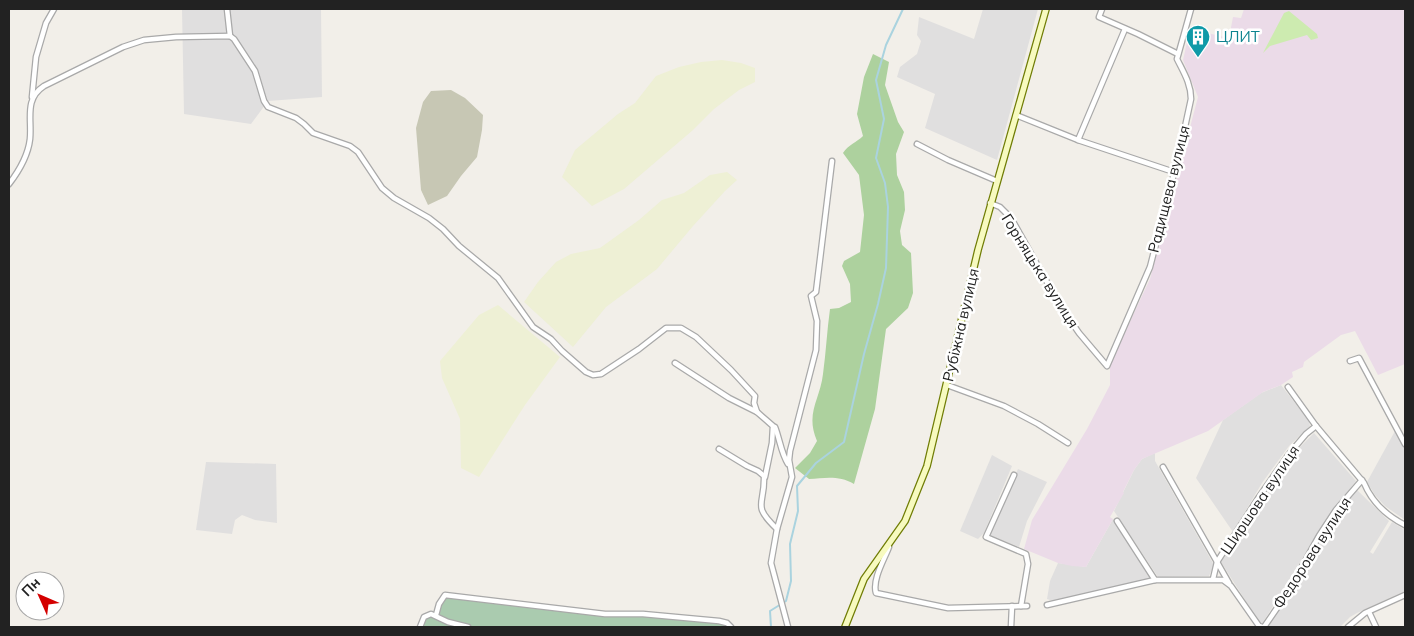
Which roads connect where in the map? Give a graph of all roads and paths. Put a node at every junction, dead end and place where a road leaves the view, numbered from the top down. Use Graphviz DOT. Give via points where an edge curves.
graph roads {
  1 [pos="54,9"];
  2 [pos="227,9"];
  3 [pos="1046,9"];
  4 [pos="1102,9"];
  5 [pos="1191,9"];
  6 [pos="1125,29"];
  7 [pos="230,36"];
  8 [pos="1178,54"];
  9 [pos="32,101"];
  10 [pos="1016,115"];
  11 [pos="1078,140"];
  12 [pos="917,144"];
  13 [pos="832,161"];
  14 [pos="1174,172"];
  15 [pos="997,181"];
  16 [pos="9,184"];
  17 [pos="990,203"];
  18 [pos="1350,361"];
  19 [pos="675,363"];
  20 [pos="1107,366"];
  21 [pos="947,385"];
  22 [pos="1288,387"];
  23 [pos="757,412"];
  24 [pos="767,422"];
  25 [pos="1316,426"];
  26 [pos="1068,443"];
  27 [pos="1405,444"];
  28 [pos="719,449"];
  29 [pos="790,467"];
  30 [pos="1163,467"];
  31 [pos="1014,475"];
  32 [pos="765,478"];
  33 [pos="1362,480"];
  34 [pos="1117,521"];
  35 [pos="1405,525"];
  36 [pos="777,529"];
  37 [pos="891,541"];
  38 [pos="1217,562"];
  39 [pos="1213,579"];
  40 [pos="1155,580"];
  41 [pos="1231,586"];
  42 [pos="1405,595"];
  43 [pos="1047,605"];
  44 [pos="1012,606"];
  45 [pos="1021,606"];
  46 [pos="1027,606"];
  47 [pos="1369,612"];
  48 [pos="436,615"];
  49 [pos="420,627"];
  50 [pos="468,627"];
  51 [pos="730,627"];
  52 [pos="788,627"];
  53 [pos="846,627"];
  54 [pos="1011,627"];
  55 [pos="1263,627"];
  56 [pos="1348,627"];
  57 [pos="1376,627"];
  1 -- 9 [label="street" via="46,23 36,57"];
  2 -- 7 [label="street"];
  3 -- 10 [label="street, Рубіжна вулиця"];
  4 -- 6 [label="street" via="1099,17"];
  5 -- 8 [label="street"];
  6 -- 8 [label="street"];
  6 -- 11 [label="street"];
  7 -- 9 [label="street" via="144,40 44,86"];
  7 -- 23 [label="street" via="254,71 268,107 296,118 313,133 358,152 382,188 444,229 459,246 498,278 533,327 551,339 586,372 601,374 666,328 681,328 696,337 755,396"];
  8 -- 14 [label="street, Радищева вулиця" via="1177,59 1190,84 1191,99"];
  9 -- 16 [label="street" via="28,149"];
  10 -- 11 [label="street"];
  10 -- 15 [label="street, Рубіжна вулиця"];
  11 -- 14 [label="street"];
  12 -- 15 [label="street"];
  13 -- 29 [label="street" via="816,292 810,296 817,320 816,350 790,452"];
  14 -- 20 [label="street, Радищева вулиця" via="1150,267"];
  15 -- 17 [label="street, Рубіжна вулиця"];
  17 -- 20 [label="street, Горняцька вулиця" via="1000,207 1011,218 1061,307"];
  17 -- 21 [label="street, Рубіжна вулиця"];
  18 -- 27 [label="street" via="1359,358"];
  19 -- 23 [label="street"];
  21 -- 26 [label="street" via="1004,406"];
  21 -- 37 [label="street, Рубіжна вулиця" via="927,466 905,521"];
  22 -- 25 [label="street"];
  23 -- 24 [label="street"];
  24 -- 29 [label="street" via="774,427"];
  24 -- 32 [label="street" via="774,430"];
  25 -- 33 [label="street"];
  25 -- 38 [label="street, Ширшова вулиця" via="1289,454"];
  28 -- 32 [label="street"];
  29 -- 36 [label="street" via="792,477"];
  30 -- 38 [label="street"];
  31 -- 45 [label="street" via="986,537 1026,554 1028,564"];
  32 -- 36 [label="street" via="762,511"];
  33 -- 35 [label="street" via="1384,512"];
  33 -- 55 [label="street, Федорова вулиця" via="1336,510 1286,595"];
  34 -- 40 [label="street"];
  36 -- 52 [label="street" via="771,563"];
  37 -- 44 [label="street" via="874,588 876,593 948,608"];
  37 -- 53 [label="street, Рубіжна вулиця" via="864,578"];
  38 -- 39 [label="street, Ширшова вулиця"];
  38 -- 41 [label="street"];
  39 -- 40 [label="street"];
  39 -- 41 [label="street" via="1223,580"];
  40 -- 43 [label="street"];
  41 -- 55 [label="street" via="1259,626"];
  42 -- 47 [label="street"];
  44 -- 45 [label="street"];
  44 -- 54 [label="street"];
  45 -- 46 [label="street"];
  47 -- 56 [label="street"];
  47 -- 57 [label="street"];
  48 -- 49 [label="street" via="424,617"];
  48 -- 50 [label="street"];
  48 -- 51 [label="street" via="445,596 605,614 720,621"];
}
